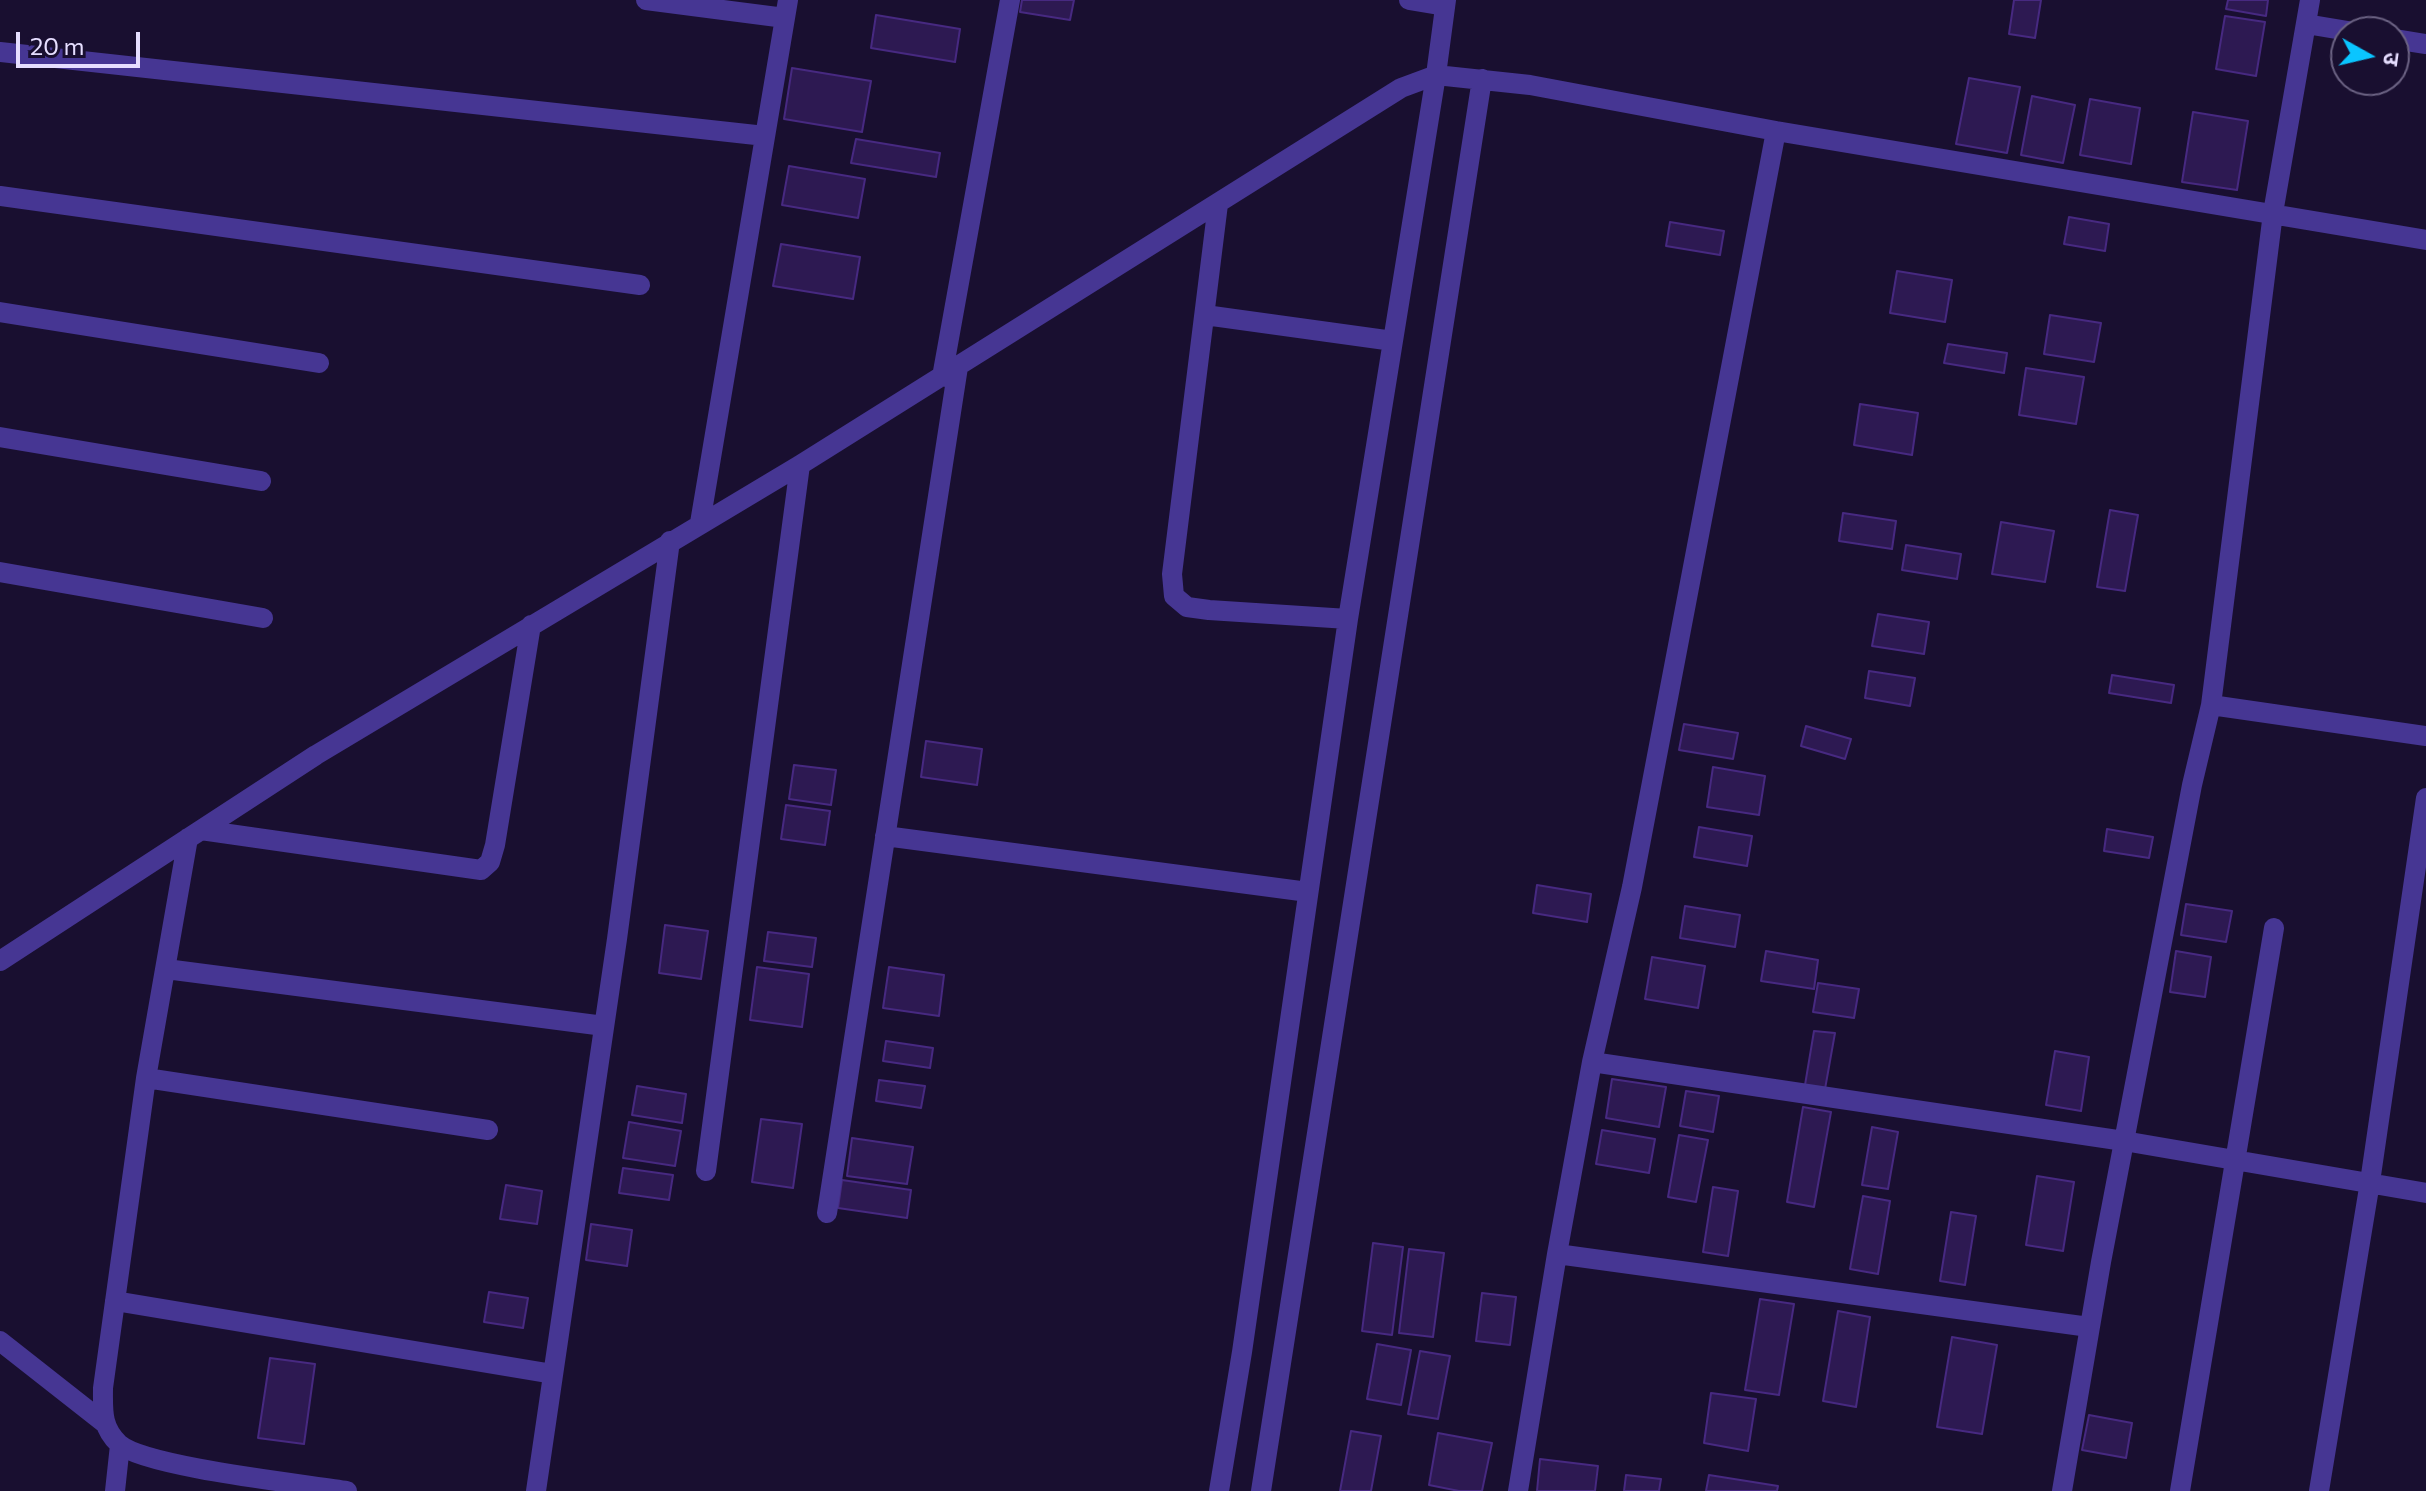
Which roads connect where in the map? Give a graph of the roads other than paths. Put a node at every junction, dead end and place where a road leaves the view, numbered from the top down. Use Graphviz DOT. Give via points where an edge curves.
graph roads {
  1 [pos="646,0"];
  2 [pos="1010,0"];
  3 [pos="1409,0"];
  4 [pos="2310,0"];
  5 [pos="1445,3"];
  6 [pos="787,9"];
  7 [pos="2306,24"];
  8 [pos="2330,28"];
  9 [pos="0,52"];
  10 [pos="1436,75"];
  11 [pos="1482,79"];
  12 [pos="1776,131"];
  13 [pos="765,136"];
  14 [pos="0,196"];
  15 [pos="1218,204"];
  16 [pos="2273,213"];
  17 [pos="2426,240"];
  18 [pos="640,285"];
  19 [pos="0,312"];
  20 [pos="1205,315"];
  21 [pos="1393,341"];
  22 [pos="319,363"];
  23 [pos="950,372"];
  24 [pos="0,437"];
  25 [pos="800,465"];
  26 [pos="261,481"];
  27 [pos="700,523"];
  28 [pos="670,541"];
  29 [pos="0,572"];
  30 [pos="263,618"];
  31 [pos="1348,619"];
  32 [pos="531,625"];
  33 [pos="2211,705"];
  34 [pos="2426,736"];
  35 [pos="2426,798"];
  36 [pos="194,834"];
  37 [pos="885,836"];
  38 [pos="1308,892"];
  39 [pos="2274,928"];
  40 [pos="0,961"];
  41 [pos="166,969"];
  42 [pos="604,1026"];
  43 [pos="1592,1062"];
  44 [pos="146,1078"];
  45 [pos="488,1130"];
  46 [pos="2124,1141"];
  47 [pos="2235,1159"];
  48 [pos="706,1171"];
  49 [pos="2370,1182"];
  50 [pos="2426,1193"];
  51 [pos="827,1213"];
  52 [pos="1557,1254"];
  53 [pos="115,1301"];
  54 [pos="2089,1327"];
  55 [pos="0,1341"];
  56 [pos="553,1374"];
  57 [pos="103,1422"];
  58 [pos="120,1445"];
  59 [pos="115,1491"];
  60 [pos="347,1491"];
  61 [pos="536,1491"];
  62 [pos="1219,1491"];
  63 [pos="1261,1491"];
  64 [pos="1518,1491"];
  65 [pos="2062,1491"];
  66 [pos="2180,1491"];
  67 [pos="2319,1491"];
  1 -- 6 [label="street"];
  2 -- 23 [label="street"];
  3 -- 5 [label="street"];
  4 -- 7 [label="street"];
  5 -- 10 [label="street"];
  6 -- 13 [label="street"];
  7 -- 8 [label="street"];
  7 -- 16 [label="street"];
  9 -- 13 [label="street"];
  10 -- 11 [label="street"];
  10 -- 15 [label="street" via="1401,88"];
  10 -- 21 [label="street"];
  11 -- 12 [label="street"];
  11 -- 63 [label="street"];
  12 -- 16 [label="street"];
  12 -- 43 [label="street" via="1632,887"];
  13 -- 27 [label="street"];
  14 -- 18 [label="street"];
  15 -- 20 [label="street"];
  15 -- 23 [label="street"];
  16 -- 17 [label="street"];
  16 -- 33 [label="street"];
  19 -- 22 [label="street"];
  20 -- 21 [label="street"];
  20 -- 31 [label="street" via="1172,574 1174,596 1187,607 1209,610"];
  21 -- 31 [label="street"];
  23 -- 25 [label="street"];
  23 -- 37 [label="street"];
  24 -- 26 [label="street"];
  25 -- 27 [label="street"];
  25 -- 48 [label="street"];
  27 -- 28 [label="street"];
  28 -- 32 [label="street"];
  28 -- 42 [label="street"];
  29 -- 30 [label="street"];
  31 -- 38 [label="street"];
  32 -- 36 [label="street"];
  32 -- 36 [label="street" via="495,845 481,870"];
  33 -- 34 [label="street"];
  33 -- 46 [label="street"];
  35 -- 49 [label="street"];
  36 -- 40 [label="street"];
  36 -- 41 [label="street"];
  37 -- 38 [label="street"];
  37 -- 51 [label="street"];
  38 -- 62 [label="street"];
  39 -- 47 [label="street"];
  41 -- 42 [label="street"];
  41 -- 44 [label="street"];
  42 -- 56 [label="street"];
  43 -- 46 [label="street"];
  43 -- 52 [label="street"];
  44 -- 45 [label="street"];
  44 -- 53 [label="street"];
  46 -- 47 [label="street"];
  46 -- 54 [label="street"];
  47 -- 49 [label="street"];
  47 -- 66 [label="street"];
  49 -- 50 [label="street"];
  49 -- 67 [label="street"];
  52 -- 54 [label="street"];
  52 -- 64 [label="street"];
  53 -- 56 [label="street"];
  53 -- 57 [label="street"];
  54 -- 65 [label="street"];
  55 -- 57 [label="street"];
  56 -- 61 [label="street"];
  57 -- 58 [label="street"];
  58 -- 59 [label="street"];
  58 -- 60 [label="street" via="157,1461"];
}
